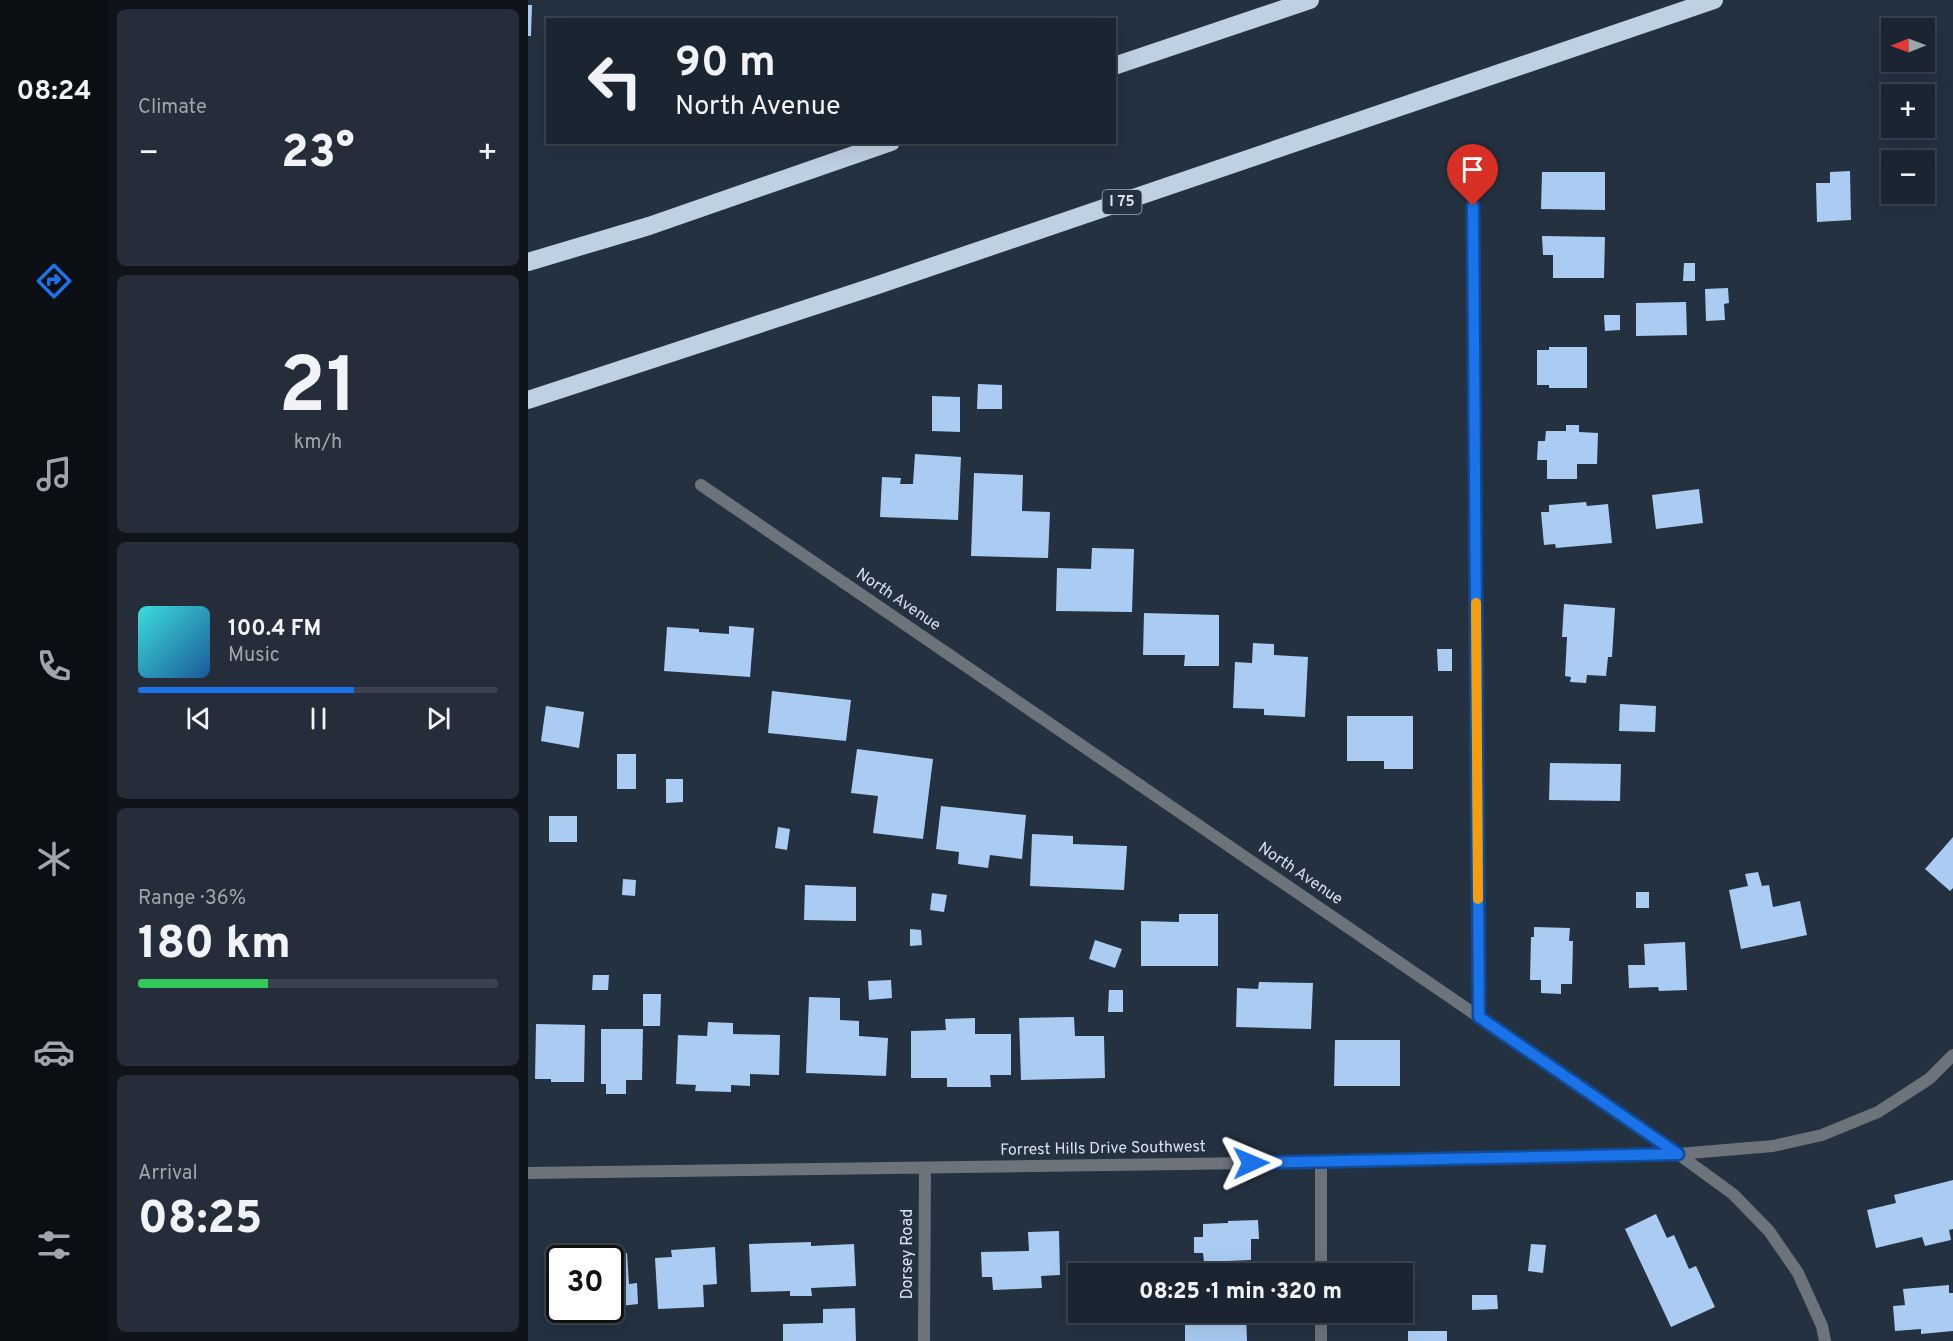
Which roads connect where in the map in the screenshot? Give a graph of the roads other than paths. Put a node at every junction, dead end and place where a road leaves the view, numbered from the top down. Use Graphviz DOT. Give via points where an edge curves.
graph roads {
  1 [pos="1310,0"];
  2 [pos="1714,0"];
  3 [pos="1116,65"];
  4 [pos="885,144"];
  5 [pos="1473,206"];
  6 [pos="528,262"];
  7 [pos="528,400"];
  8 [pos="701,485"];
  9 [pos="1479,1017"];
  10 [pos="1953,1055"];
  11 [pos="1678,1154"];
  12 [pos="1321,1162"];
  13 [pos="925,1168"];
  14 [pos="528,1173"];
  15 [pos="1321,1263"];
  16 [pos="1322,1323"];
  17 [pos="924,1341"];
  18 [pos="1322,1341"];
  19 [pos="1825,1341"];
  1 -- 3 [label="highway"];
  2 -- 7 [label="highway, I 75"];
  4 -- 6 [label="highway" via="649,226"];
  5 -- 9 [label="street"];
  8 -- 9 [label="street, North Avenue"];
  9 -- 11 [label="street, North Avenue"];
  10 -- 11 [label="street, Forrest Hills Drive Southwest" via="1929,1079 1878,1113 1822,1135 1773,1146"];
  11 -- 12 [label="street, Forrest Hills Drive Southwest"];
  11 -- 19 [label="street, North Avenue" via="1733,1194 1769,1231 1798,1273"];
  12 -- 13 [label="street, Forrest Hills Drive Southwest"];
  12 -- 15 [label="street"];
  13 -- 14 [label="street, Forrest Hills Drive Southwest"];
  13 -- 17 [label="street, Dorsey Road"];
  16 -- 18 [label="street"];
}
